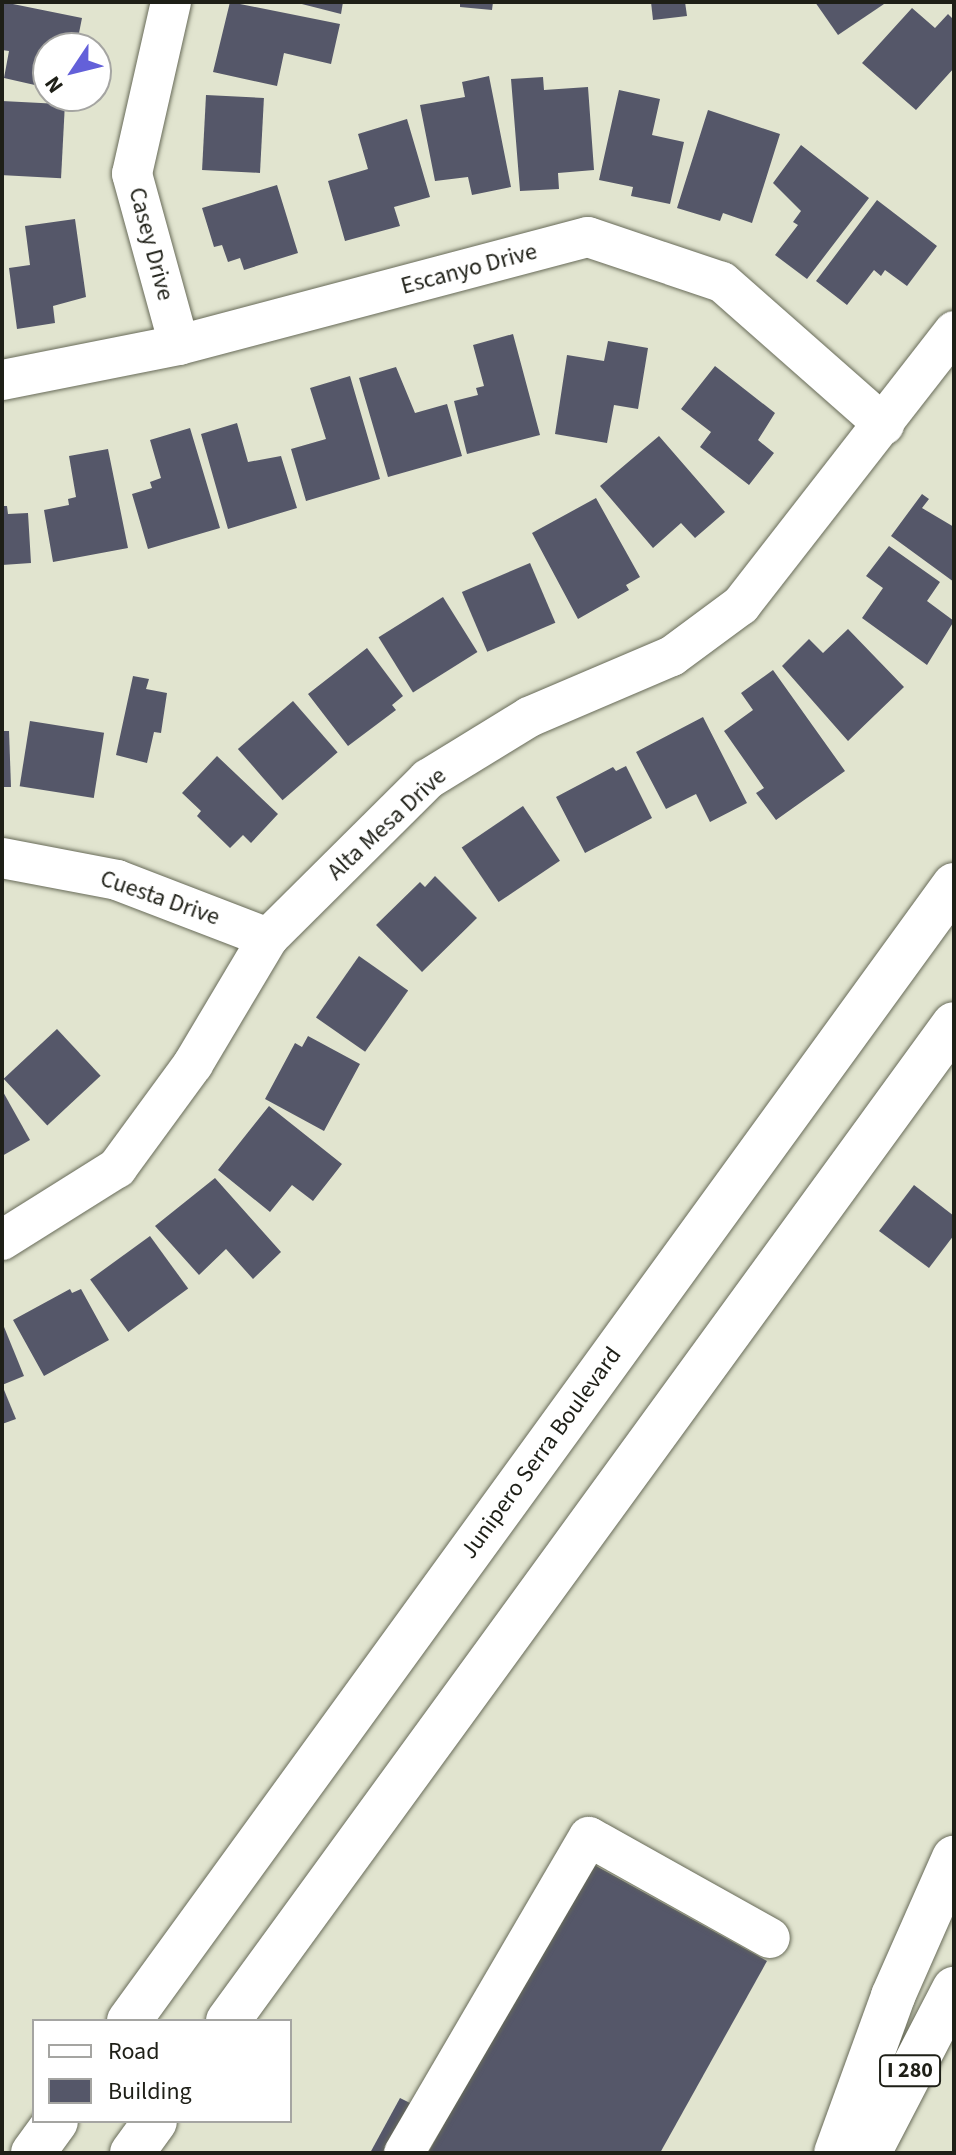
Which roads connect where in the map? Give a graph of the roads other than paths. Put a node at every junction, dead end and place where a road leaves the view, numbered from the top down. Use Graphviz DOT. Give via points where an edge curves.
graph roads {
  1 [pos="171,2"];
  2 [pos="954,331"];
  3 [pos="179,345"];
  4 [pos="2,380"];
  5 [pos="884,425"];
  6 [pos="2,858"];
  7 [pos="954,885"];
  8 [pos="268,938"];
  9 [pos="954,1024"];
  10 [pos="2,1240"];
  11 [pos="954,1858"];
  12 [pos="770,1938"];
  13 [pos="954,1989"];
  14 [pos="130,2019"];
  15 [pos="229,2019"];
  16 [pos="55,2123"];
  17 [pos="154,2123"];
  18 [pos="33,2153"];
  19 [pos="132,2153"];
  20 [pos="404,2153"];
  21 [pos="836,2153"];
  22 [pos="869,2153"];
  1 -- 3 [label="street, Casey Drive" via="132,174"];
  2 -- 5 [label="street, Alta Mesa Drive"];
  3 -- 4 [label="street, Escanyo Drive"];
  3 -- 5 [label="street, Escanyo Drive" via="588,237 722,282"];
  5 -- 8 [label="street, Alta Mesa Drive" via="741,605 672,656 529,717 428,779"];
  6 -- 8 [label="street, Cuesta Drive" via="117,880"];
  7 -- 14 [label="main road, Junipero Serra Boulevard"];
  8 -- 10 [label="street, Alta Mesa Drive" via="193,1064 117,1168"];
  9 -- 15 [label="main road"];
  11 -- 21 [label="main road" via="893,1996"];
  12 -- 20 [label="street" via="589,1837"];
  13 -- 22 [label="main road, I 280"];
  16 -- 18 [label="main road"];
  17 -- 19 [label="main road"];
}
